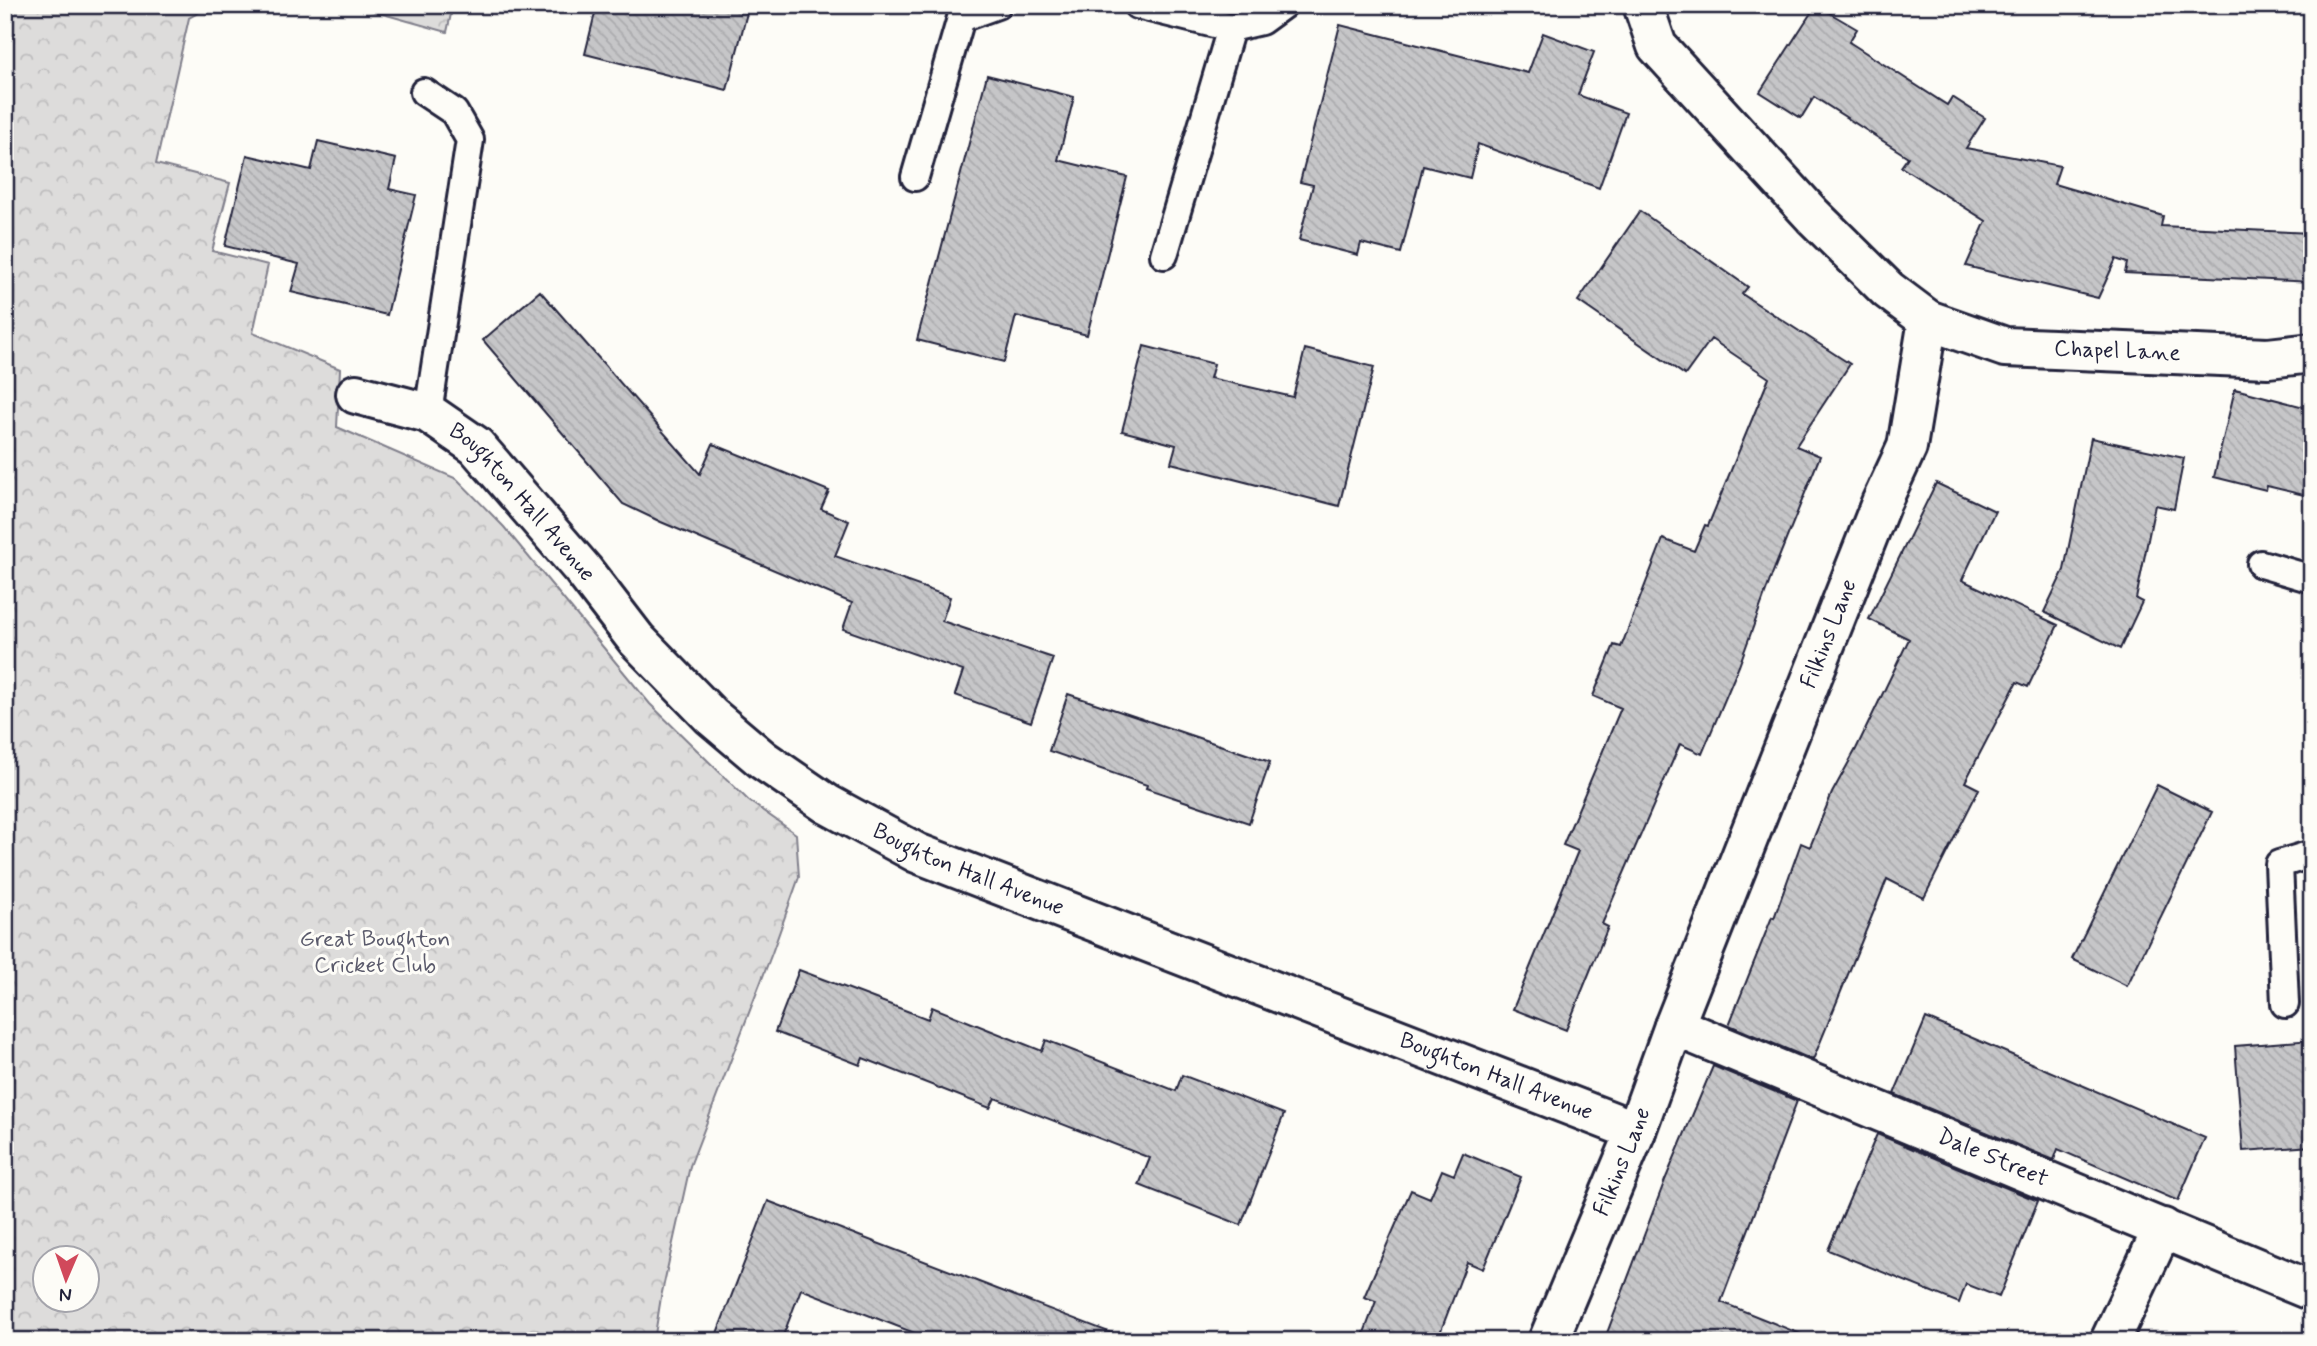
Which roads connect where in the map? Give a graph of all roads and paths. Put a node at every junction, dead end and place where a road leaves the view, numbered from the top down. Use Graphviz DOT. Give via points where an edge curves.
graph roads {
  1 [pos="997,5"];
  2 [pos="1137,5"];
  3 [pos="1283,5"];
  4 [pos="1643,5"];
  5 [pos="1231,28"];
  6 [pos="424,92"];
  7 [pos="915,177"];
  8 [pos="1164,254"];
  9 [pos="1928,320"];
  10 [pos="2312,353"];
  11 [pos="356,394"];
  12 [pos="428,414"];
  13 [pos="2261,564"];
  14 [pos="2312,579"];
  15 [pos="2312,854"];
  16 [pos="2285,1004"];
  17 [pos="1674,1026"];
  18 [pos="1636,1131"];
  19 [pos="2163,1228"];
  20 [pos="2312,1291"];
  21 [pos="1548,1341"];
  22 [pos="2110,1341"];
  1 -- 7 [label="lane" via="961,18"];
  2 -- 5 [label="lane"];
  3 -- 5 [label="lane" via="1261,21"];
  4 -- 9 [label="street" via="1657,46 1813,216 1888,290"];
  5 -- 8 [label="lane"];
  6 -- 12 [label="lane, Boughton Hall Avenue" via="454,112 470,140"];
  9 -- 10 [label="street, Chapel Lane" via="2005,347 2268,358"];
  9 -- 17 [label="street, Filkins Lane" via="1907,447"];
  11 -- 12 [label="street, Boughton Hall Avenue"];
  12 -- 18 [label="street, Boughton Hall Avenue" via="477,446 636,639 711,716 763,760 827,804 917,853"];
  13 -- 14 [label="lane"];
  15 -- 16 [label="lane" via="2279,864"];
  17 -- 18 [label="street, Filkins Lane"];
  17 -- 19 [label="street, Dale Street"];
  18 -- 21 [label="street, Filkins Lane"];
  19 -- 20 [label="street, Dale Street"];
  19 -- 22 [label="street"];
}
